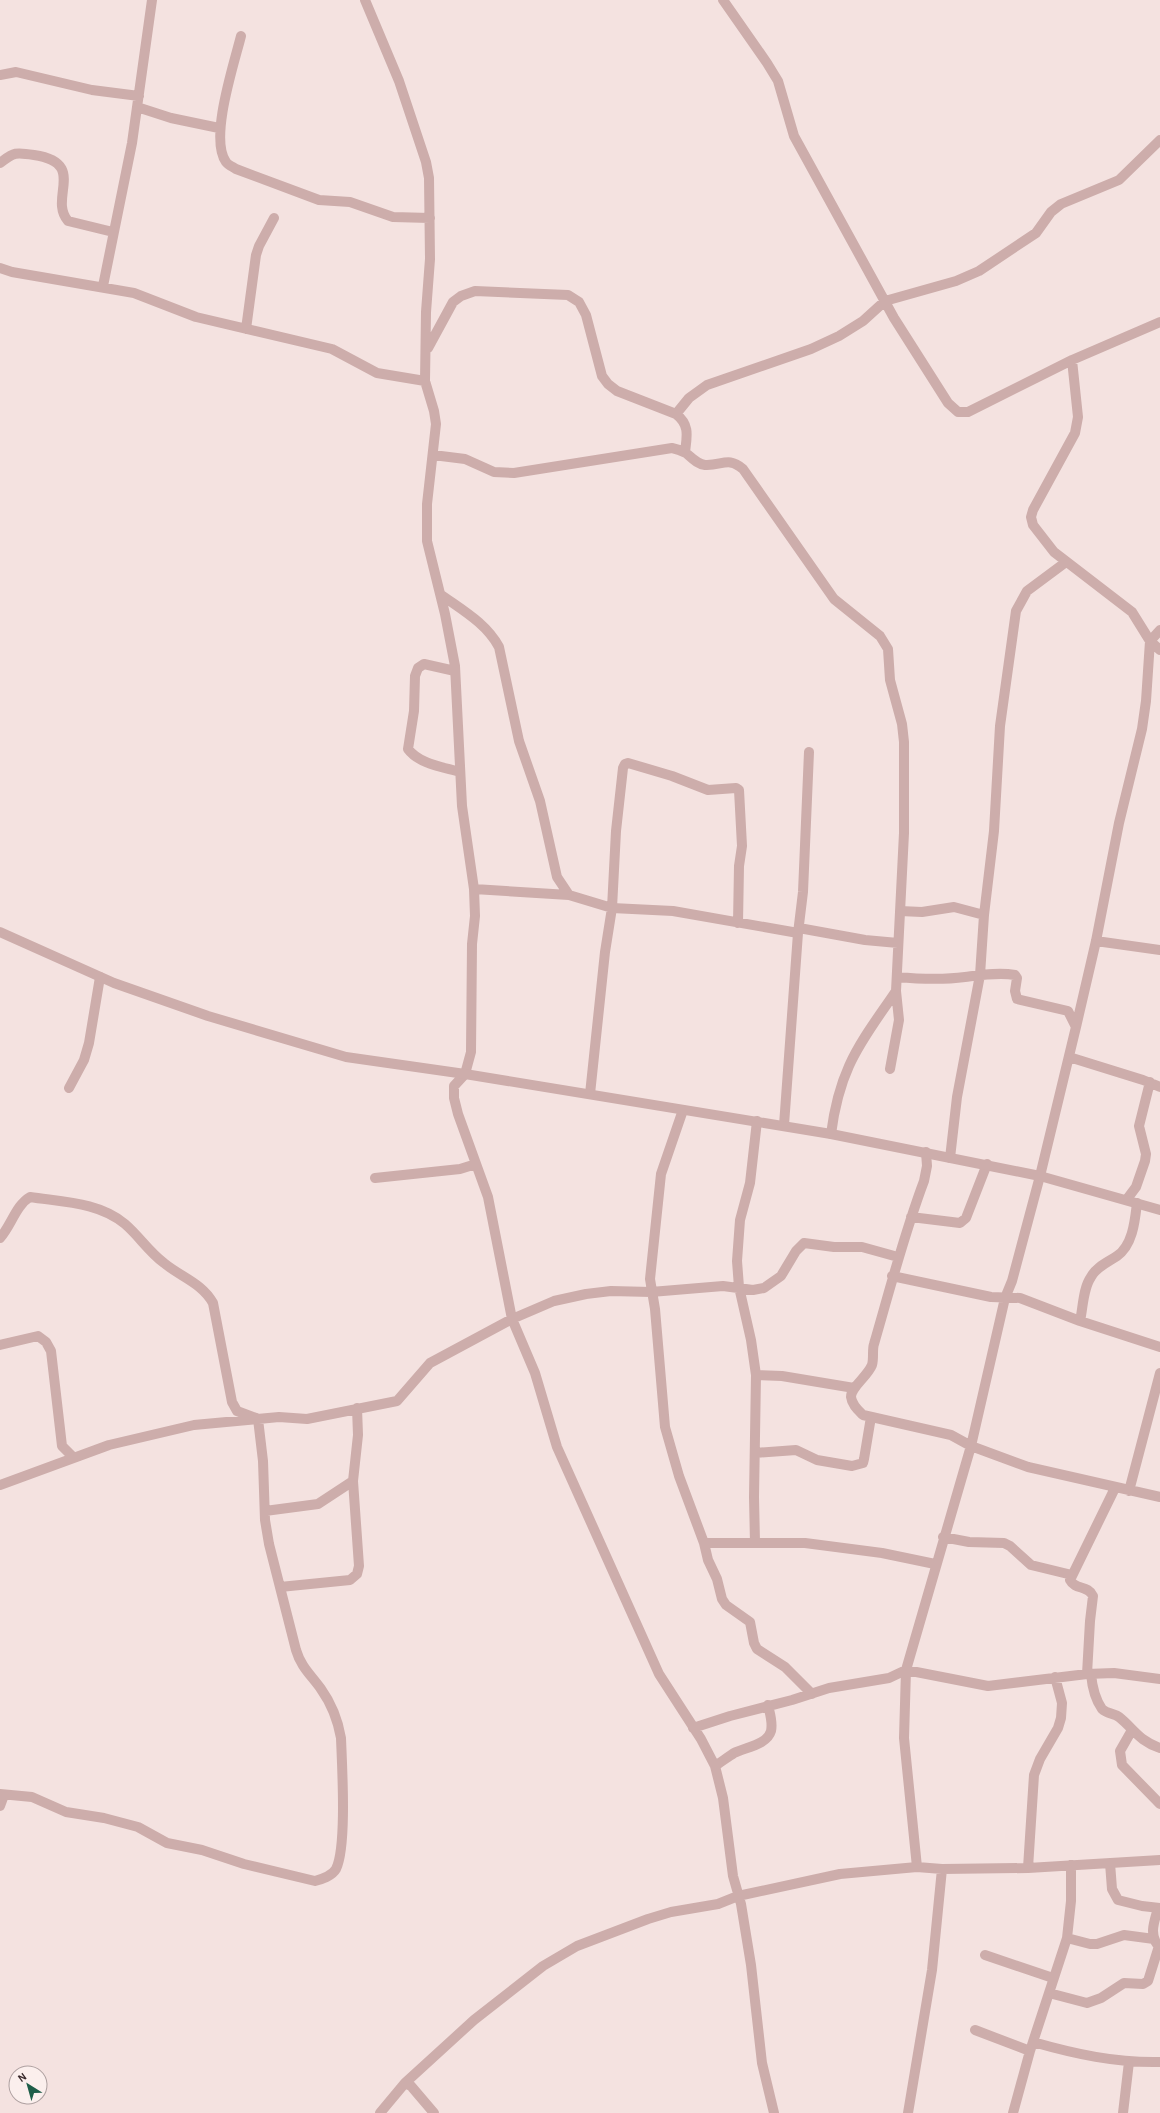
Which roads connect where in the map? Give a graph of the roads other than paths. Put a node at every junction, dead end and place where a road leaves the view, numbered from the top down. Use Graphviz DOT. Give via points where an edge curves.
graph roads {
  1 [pos="152,0"];
  2 [pos="365,0"];
  3 [pos="723,0"];
  4 [pos="241,36"];
  5 [pos="0,75"];
  6 [pos="139,96"];
  7 [pos="137,107"];
  8 [pos="219,128"];
  9 [pos="1160,140"];
  10 [pos="0,163"];
  11 [pos="274,218"];
  12 [pos="430,218"];
  13 [pos="113,232"];
  14 [pos="0,268"];
  15 [pos="103,286"];
  16 [pos="885,301"];
  17 [pos="1160,322"];
  18 [pos="246,329"];
  19 [pos="427,350"];
  20 [pos="1072,360"];
  21 [pos="425,380"];
  22 [pos="676,414"];
  23 [pos="685,452"];
  24 [pos="434,456"];
  25 [pos="1066,562"];
  26 [pos="440,594"];
  27 [pos="456,606"];
  28 [pos="445,614"];
  29 [pos="1160,630"];
  30 [pos="1150,641"];
  31 [pos="1160,650"];
  32 [pos="455,671"];
  33 [pos="809,752"];
  34 [pos="460,772"];
  35 [pos="474,889"];
  36 [pos="569,895"];
  37 [pos="612,908"];
  38 [pos="900,912"];
  39 [pos="984,915"];
  40 [pos="738,923"];
  41 [pos="798,931"];
  42 [pos="0,932"];
  43 [pos="1096,941"];
  44 [pos="898,943"];
  45 [pos="1160,950"];
  46 [pos="980,974"];
  47 [pos="100,977"];
  48 [pos="965,977"];
  49 [pos="897,978"];
  50 [pos="978,987"];
  51 [pos="896,991"];
  52 [pos="1076,1027"];
  53 [pos="1069,1057"];
  54 [pos="890,1070"];
  55 [pos="465,1074"];
  56 [pos="1150,1082"];
  57 [pos="1160,1087"];
  58 [pos="69,1088"];
  59 [pos="590,1094"];
  60 [pos="684,1110"];
  61 [pos="757,1121"];
  62 [pos="784,1125"];
  63 [pos="831,1134"];
  64 [pos="926,1152"];
  65 [pos="950,1158"];
  66 [pos="476,1164"];
  67 [pos="987,1164"];
  68 [pos="1040,1176"];
  69 [pos="375,1178"];
  70 [pos="1132,1201"];
  71 [pos="1160,1210"];
  72 [pos="911,1217"];
  73 [pos="0,1238"];
  74 [pos="898,1257"];
  75 [pos="892,1276"];
  76 [pos="739,1287"];
  77 [pos="651,1292"];
  78 [pos="1005,1298"];
  79 [pos="512,1318"];
  80 [pos="1080,1321"];
  81 [pos="0,1345"];
  82 [pos="1160,1347"];
  83 [pos="756,1375"];
  84 [pos="1160,1376"];
  85 [pos="854,1388"];
  86 [pos="357,1408"];
  87 [pos="871,1417"];
  88 [pos="258,1419"];
  89 [pos="971,1446"];
  90 [pos="755,1453"];
  91 [pos="73,1457"];
  92 [pos="353,1482"];
  93 [pos="0,1485"];
  94 [pos="1115,1488"];
  95 [pos="1129,1490"];
  96 [pos="1160,1497"];
  97 [pos="265,1511"];
  98 [pos="943,1537"];
  99 [pos="704,1543"];
  100 [pos="755,1543"];
  101 [pos="935,1564"];
  102 [pos="1072,1574"];
  103 [pos="280,1587"];
  104 [pos="906,1670"];
  105 [pos="1089,1674"];
  106 [pos="1055,1677"];
  107 [pos="1160,1679"];
  108 [pos="812,1694"];
  109 [pos="768,1706"];
  110 [pos="693,1728"];
  111 [pos="1132,1730"];
  112 [pos="1160,1748"];
  113 [pos="716,1766"];
  114 [pos="2,1794"];
  115 [pos="1160,1804"];
  116 [pos="0,1806"];
  117 [pos="1160,1860"];
  118 [pos="1110,1863"];
  119 [pos="1071,1865"];
  120 [pos="917,1868"];
  121 [pos="1028,1868"];
  122 [pos="942,1869"];
  123 [pos="738,1896"];
  124 [pos="1159,1908"];
  125 [pos="1067,1938"];
  126 [pos="1158,1944"];
  127 [pos="985,1956"];
  128 [pos="1156,1967"];
  129 [pos="1053,1978"];
  130 [pos="1049,1993"];
  131 [pos="975,2030"];
  132 [pos="1032,2047"];
  133 [pos="1129,2062"];
  134 [pos="1160,2062"];
  135 [pos="405,2083"];
  136 [pos="380,2113"];
  137 [pos="434,2113"];
  138 [pos="774,2113"];
  139 [pos="908,2113"];
  140 [pos="1013,2113"];
  141 [pos="1123,2113"];
  1 -- 6 [label="street"];
  2 -- 12 [label="street" via="421,144 429,178"];
  3 -- 16 [label="street" via="778,81 794,136"];
  4 -- 8 [label="street"];
  5 -- 6 [label="street" via="16,72 92,90"];
  6 -- 7 [label="street"];
  7 -- 8 [label="street" via="171,118"];
  7 -- 13 [label="street"];
  8 -- 12 [label="street" via="221,151 226,163 236,169 319,200 350,202 393,217"];
  9 -- 16 [label="street" via="1119,180 1061,204 1051,212 1036,233 979,271 956,281"];
  10 -- 13 [label="street" via="12,153 18,152 55,160 64,176 64,217 68,221"];
  11 -- 18 [label="street" via="256,255"];
  12 -- 19 [label="street"];
  13 -- 15 [label="street"];
  14 -- 15 [label="street"];
  15 -- 18 [label="street" via="146,297 196,317"];
  16 -- 20 [label="street" via="948,403 958,412 968,412"];
  16 -- 22 [label="street" via="863,321 812,349 706,385 689,398"];
  17 -- 20 [label="street"];
  18 -- 21 [label="street" via="332,349 377,372"];
  19 -- 21 [label="street"];
  19 -- 22 [label="street" via="453,302 461,296 475,291 568,295 579,302 586,315 602,376 608,384 617,391"];
  20 -- 25 [label="street" via="1078,417 1075,433 1031,517 1033,525 1054,552"];
  21 -- 24 [label="street" via="436,424"];
  22 -- 23 [label="street" via="688,428"];
  23 -- 24 [label="street" via="672,448 514,473 494,472 465,459"];
  23 -- 38 [label="street" via="696,462 704,465 730,462 743,469 834,600 872,628 888,649 890,680 902,724 904,742 904,833"];
  24 -- 26 [label="street" via="426,524 429,553"];
  25 -- 30 [label="street" via="1132,612"];
  25 -- 39 [label="street" via="1027,590 1016,611 1000,726 994,831"];
  26 -- 27 [label="street"];
  26 -- 28 [label="street"];
  27 -- 28 [label="street"];
  27 -- 36 [label="street" via="486,628 499,647 519,741 542,806 556,873"];
  28 -- 32 [label="street"];
  29 -- 30 [label="street"];
  30 -- 31 [label="street"];
  30 -- 43 [label="street" via="1142,729 1119,823"];
  32 -- 34 [label="street"];
  32 -- 34 [label="street" via="424,664 418,668 408,749 420,760"];
  33 -- 41 [label="street" via="803,892"];
  34 -- 35 [label="street"];
  35 -- 36 [label="street"];
  35 -- 55 [label="street" via="471,1052"];
  36 -- 37 [label="street"];
  37 -- 40 [label="street" via="673,911"];
  37 -- 40 [label="street" via="622,768 628,763 708,790 739,790 742,846"];
  37 -- 59 [label="street" via="603,967"];
  38 -- 39 [label="street" via="922,912 954,907"];
  38 -- 44 [label="street"];
  39 -- 46 [label="street"];
  40 -- 41 [label="street"];
  41 -- 44 [label="street"];
  41 -- 62 [label="street"];
  42 -- 47 [label="street"];
  43 -- 45 [label="street"];
  43 -- 52 [label="street"];
  44 -- 49 [label="street"];
  46 -- 48 [label="street"];
  46 -- 50 [label="street"];
  46 -- 52 [label="street" via="1015,975 1016,999 1068,1011"];
  47 -- 55 [label="street" via="208,1016 327,1052"];
  47 -- 58 [label="street" via="89,1043 84,1060"];
  48 -- 49 [label="street"];
  48 -- 50 [label="street"];
  49 -- 51 [label="street"];
  50 -- 65 [label="street" via="957,1097"];
  51 -- 54 [label="street" via="898,1020"];
  51 -- 63 [label="street" via="849,1066 835,1107"];
  52 -- 53 [label="street"];
  53 -- 56 [label="street"];
  53 -- 68 [label="street"];
  55 -- 59 [label="street"];
  55 -- 66 [label="street" via="454,1086 454,1098"];
  56 -- 57 [label="street"];
  56 -- 70 [label="street" via="1139,1126 1146,1161"];
  59 -- 60 [label="street"];
  60 -- 61 [label="street"];
  60 -- 77 [label="street" via="661,1174 650,1278"];
  61 -- 62 [label="street"];
  61 -- 76 [label="street" via="750,1183 739,1227"];
  62 -- 63 [label="street"];
  63 -- 64 [label="street"];
  64 -- 65 [label="street"];
  64 -- 72 [label="street" via="924,1181"];
  65 -- 67 [label="street"];
  66 -- 69 [label="street" via="460,1169"];
  66 -- 79 [label="street" via="493,1216"];
  67 -- 68 [label="street"];
  67 -- 72 [label="street" via="966,1218 960,1223"];
  68 -- 70 [label="street"];
  68 -- 78 [label="street" via="1012,1281"];
  70 -- 71 [label="street"];
  70 -- 80 [label="street" via="1135,1224 1126,1245 1119,1255 1095,1271 1088,1280"];
  72 -- 74 [label="street"];
  73 -- 88 [label="street" via="23,1202 30,1197 92,1206 124,1224 164,1263 202,1288 208,1295 213,1303 232,1402 237,1411"];
  74 -- 75 [label="street"];
  74 -- 76 [label="street" via="862,1247 804,1243 781,1276 772,1284 753,1290"];
  75 -- 78 [label="street"];
  75 -- 85 [label="street" via="873,1346 872,1364 864,1379"];
  76 -- 77 [label="street"];
  76 -- 83 [label="street"];
  77 -- 79 [label="street" via="611,1291 568,1297"];
  77 -- 99 [label="street" via="655,1309 665,1427 679,1476"];
  78 -- 80 [label="street" via="1020,1298"];
  78 -- 89 [label="street"];
  79 -- 86 [label="street" via="430,1363 397,1401"];
  79 -- 110 [label="street" via="535,1373 552,1435 587,1517 659,1674"];
  80 -- 82 [label="street"];
  81 -- 91 [label="street" via="38,1336 46,1342 51,1351 59,1437 64,1450"];
  83 -- 85 [label="street" via="782,1376"];
  83 -- 90 [label="street"];
  84 -- 95 [label="street"];
  85 -- 87 [label="street" via="851,1397 853,1405 863,1415"];
  86 -- 88 [label="street" via="307,1419"];
  86 -- 92 [label="street" via="358,1435"];
  87 -- 89 [label="street" via="951,1435"];
  87 -- 90 [label="street" via="864,1460 859,1465 817,1460 796,1450"];
  88 -- 91 [label="street" via="194,1425 109,1445"];
  88 -- 97 [label="street"];
  89 -- 94 [label="street" via="1028,1466"];
  89 -- 98 [label="street"];
  90 -- 100 [label="street"];
  91 -- 93 [label="street"];
  92 -- 97 [label="street" via="318,1504"];
  92 -- 103 [label="street" via="359,1566 357,1574 350,1580"];
  94 -- 95 [label="street"];
  94 -- 102 [label="street"];
  95 -- 96 [label="street"];
  97 -- 103 [label="street" via="269,1544"];
  98 -- 101 [label="street"];
  98 -- 102 [label="street" via="969,1542 1004,1543 1031,1565"];
  99 -- 100 [label="street"];
  99 -- 108 [label="street" via="722,1598 726,1605 750,1622 758,1650 785,1667"];
  100 -- 101 [label="street" via="805,1543 882,1553"];
  101 -- 104 [label="street"];
  102 -- 105 [label="street" via="1072,1583 1088,1589 1093,1596"];
  103 -- 114 [label="street" via="299,1662 322,1690 338,1722 341,1738 342,1845 336,1870 326,1878 315,1880 244,1864 202,1850 167,1843 138,1827 66,1812 32,1797"];
  104 -- 106 [label="street" via="988,1686"];
  104 -- 108 [label="street" via="889,1678 847,1684"];
  104 -- 120 [label="street" via="904,1738"];
  105 -- 106 [label="street"];
  105 -- 107 [label="street" via="1114,1673"];
  105 -- 111 [label="street" via="1101,1708 1118,1716"];
  106 -- 121 [label="street" via="1062,1703 1062,1718 1034,1775"];
  108 -- 109 [label="street"];
  109 -- 110 [label="street"];
  109 -- 113 [label="street" via="772,1721 767,1738 733,1754"];
  110 -- 113 [label="street"];
  111 -- 112 [label="street" via="1144,1742"];
  111 -- 115 [label="street" via="1120,1751 1122,1765"];
  113 -- 123 [label="street" via="723,1798 732,1876"];
  114 -- 116 [label="street"];
  117 -- 118 [label="street"];
  118 -- 119 [label="street"];
  118 -- 124 [label="street" via="1112,1889 1118,1900"];
  119 -- 121 [label="street"];
  119 -- 125 [label="street"];
  120 -- 122 [label="street"];
  120 -- 123 [label="street" via="840,1874"];
  121 -- 122 [label="street"];
  122 -- 139 [label="street" via="932,1970"];
  123 -- 135 [label="street" via="718,1904 671,1912 606,1934 560,1954 474,2020"];
  123 -- 138 [label="street" via="751,1965 762,2063"];
  124 -- 126 [label="street" via="1153,1927"];
  125 -- 126 [label="street" via="1097,1944 1124,1935"];
  125 -- 129 [label="street"];
  126 -- 128 [label="street"];
  127 -- 129 [label="street"];
  128 -- 130 [label="street" via="1146,1983 1124,1983 1094,2002 1087,2003"];
  129 -- 130 [label="street"];
  130 -- 132 [label="street"];
  131 -- 132 [label="street" via="1010,2045"];
  132 -- 133 [label="street"];
  132 -- 140 [label="street"];
  133 -- 134 [label="street"];
  133 -- 141 [label="street"];
  135 -- 136 [label="street"];
  135 -- 137 [label="street" via="411,2086"];
}
